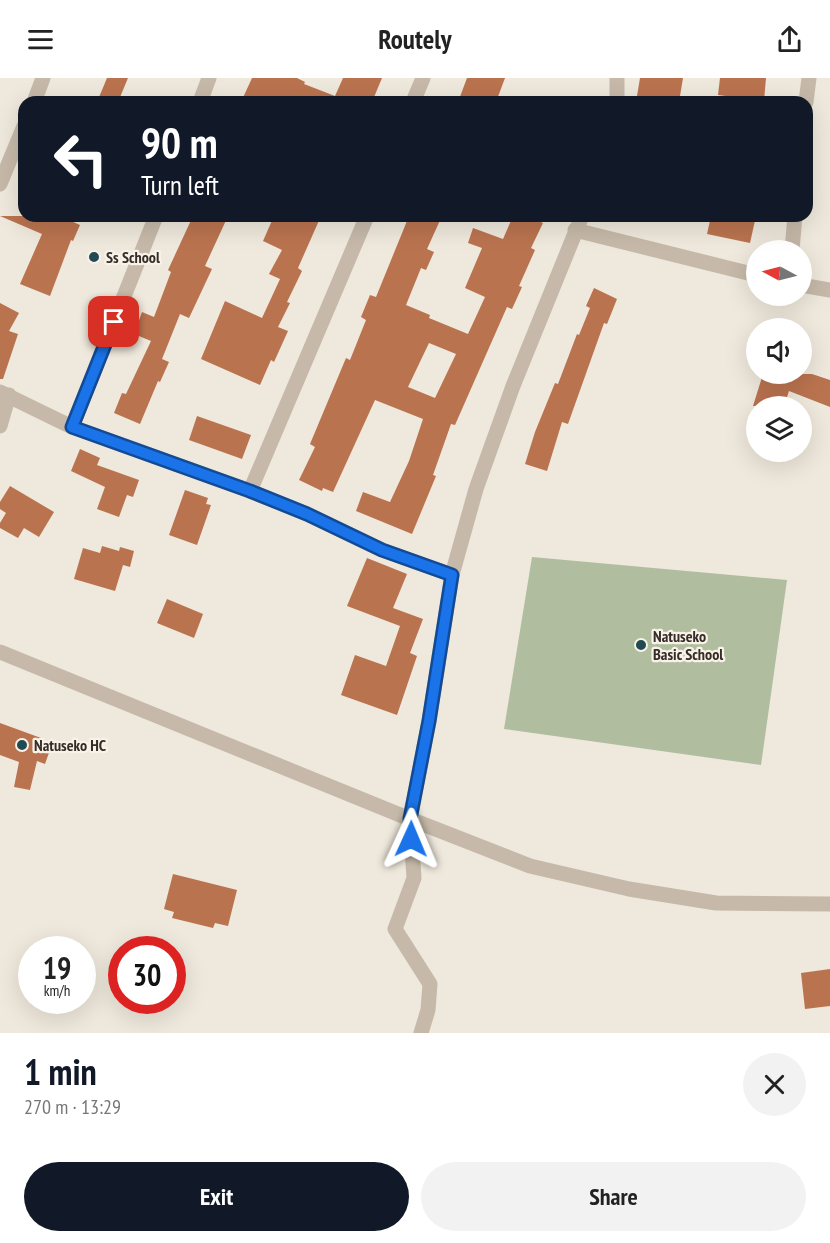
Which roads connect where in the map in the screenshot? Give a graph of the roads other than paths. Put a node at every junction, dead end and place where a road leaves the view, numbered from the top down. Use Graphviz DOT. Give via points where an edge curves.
graph roads {
  1 [pos="44,78"];
  2 [pos="209,78"];
  3 [pos="423,78"];
  4 [pos="808,78"];
  5 [pos="613,79"];
  6 [pos="36,96"];
  7 [pos="202,96"];
  8 [pos="416,96"];
  9 [pos="616,96"];
  10 [pos="806,96"];
  11 [pos="18,140"];
  12 [pos="0,184"];
  13 [pos="154,222"];
  14 [pos="364,222"];
  15 [pos="579,222"];
  16 [pos="794,222"];
  17 [pos="575,230"];
  18 [pos="793,240"];
  19 [pos="746,273"];
  20 [pos="812,287"];
  21 [pos="830,290"];
  22 [pos="5,394"];
  23 [pos="0,426"];
  24 [pos="72,427"];
  25 [pos="250,491"];
  26 [pos="452,575"];
  27 [pos="0,652"];
  28 [pos="410,819"];
  29 [pos="830,904"];
  30 [pos="421,1033"];
  1 -- 6 [label="street"];
  2 -- 7 [label="street"];
  3 -- 8 [label="street"];
  4 -- 10 [label="street"];
  5 -- 9 [label="street"];
  11 -- 12 [label="street"];
  13 -- 24 [label="street"];
  14 -- 25 [label="street"];
  15 -- 17 [label="street"];
  16 -- 18 [label="street"];
  17 -- 19 [label="street"];
  17 -- 26 [label="street" via="509,396 476,489"];
  20 -- 21 [label="street"];
  22 -- 23 [label="street"];
  22 -- 24 [label="street"];
  24 -- 25 [label="street"];
  25 -- 26 [label="street" via="382,550"];
  26 -- 28 [label="street"];
  27 -- 28 [label="street"];
  28 -- 29 [label="street" via="530,866 629,889 716,903"];
  28 -- 30 [label="street" via="414,878 395,929 430,984"];
}
